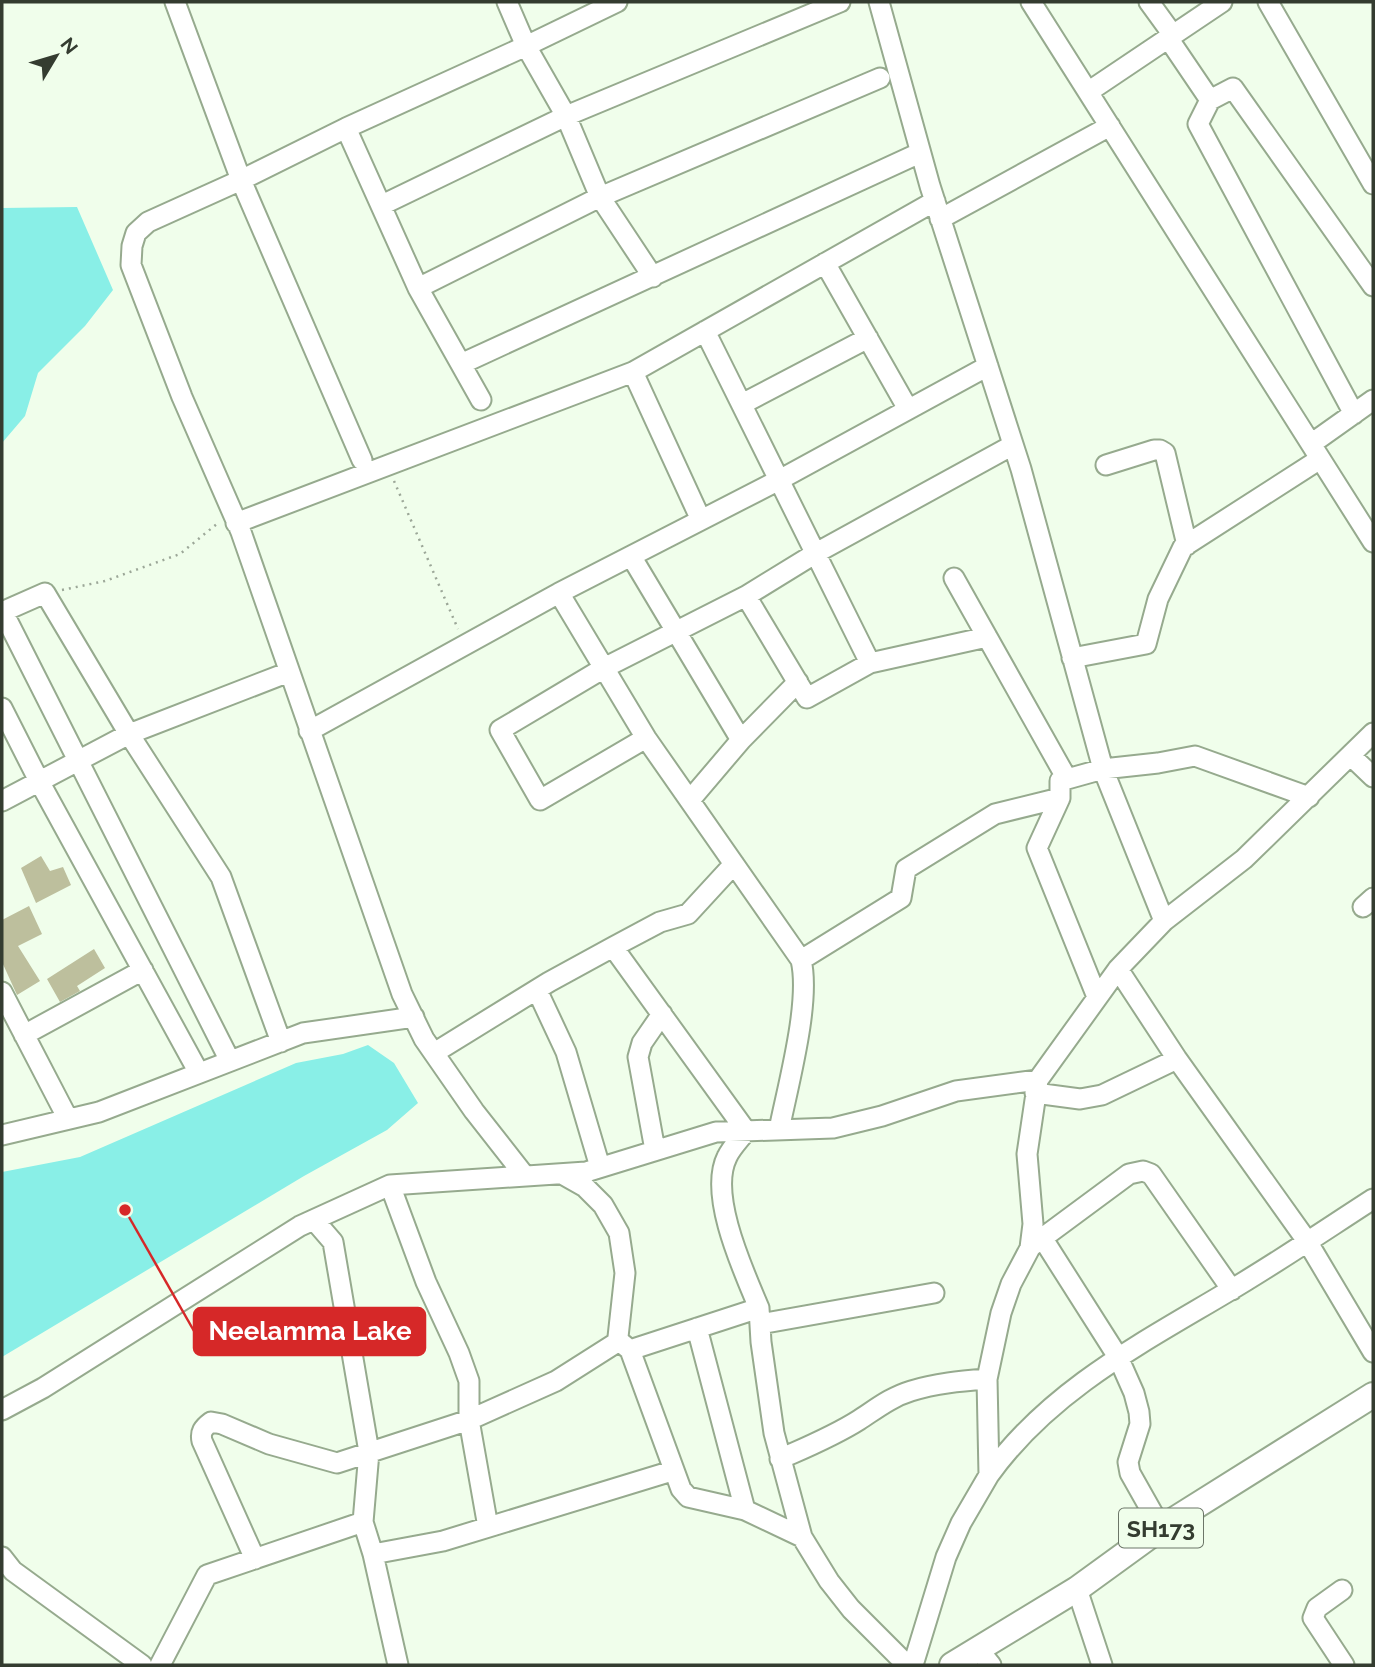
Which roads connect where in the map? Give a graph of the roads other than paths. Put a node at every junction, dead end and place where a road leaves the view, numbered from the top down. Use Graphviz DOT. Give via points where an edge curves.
graph roads {
  1 [pos="175,2"];
  2 [pos="507,2"];
  3 [pos="617,2"];
  4 [pos="840,2"];
  5 [pos="879,2"];
  6 [pos="1031,2"];
  7 [pos="1149,2"];
  8 [pos="1222,2"];
  9 [pos="1268,2"];
  10 [pos="1171,37"];
  11 [pos="526,46"];
  12 [pos="880,78"];
  13 [pos="1088,92"];
  14 [pos="1210,100"];
  15 [pos="566,116"];
  16 [pos="1110,126"];
  17 [pos="346,128"];
  18 [pos="913,156"];
  19 [pos="241,180"];
  20 [pos="1373,184"];
  21 [pos="600,197"];
  22 [pos="382,205"];
  23 [pos="937,210"];
  24 [pos="825,263"];
  25 [pos="653,277"];
  26 [pos="1373,286"];
  27 [pos="418,288"];
  28 [pos="705,331"];
  29 [pos="868,338"];
  30 [pos="461,364"];
  31 [pos="988,366"];
  32 [pos="633,372"];
  33 [pos="481,400"];
  34 [pos="1373,400"];
  35 [pos="742,404"];
  36 [pos="908,410"];
  37 [pos="1354,414"];
  38 [pos="1013,445"];
  39 [pos="1316,451"];
  40 [pos="362,460"];
  41 [pos="1106,465"];
  42 [pos="780,479"];
  43 [pos="234,518"];
  44 [pos="701,520"];
  45 [pos="1373,542"];
  46 [pos="1187,545"];
  47 [pos="816,552"];
  48 [pos="631,556"];
  49 [pos="954,578"];
  50 [pos="559,593"];
  51 [pos="746,596"];
  52 [pos="2,612"];
  53 [pos="676,631"];
  54 [pos="987,638"];
  55 [pos="1072,658"];
  56 [pos="870,663"];
  57 [pos="604,668"];
  58 [pos="289,672"];
  59 [pos="798,682"];
  60 [pos="2,708"];
  61 [pos="309,731"];
  62 [pos="1373,733"];
  63 [pos="128,734"];
  64 [pos="646,738"];
  65 [pos="741,740"];
  66 [pos="1351,756"];
  67 [pos="79,760"];
  68 [pos="1103,769"];
  69 [pos="1373,777"];
  70 [pos="1067,779"];
  71 [pos="39,781"];
  72 [pos="1309,797"];
  73 [pos="1060,798"];
  74 [pos="690,800"];
  75 [pos="2,801"];
  76 [pos="734,864"];
  77 [pos="1164,921"];
  78 [pos="613,947"];
  79 [pos="801,960"];
  80 [pos="1118,969"];
  81 [pos="143,970"];
  82 [pos="537,990"];
  83 [pos="2,992"];
  84 [pos="1097,997"];
  85 [pos="662,1014"];
  86 [pos="414,1017"];
  87 [pos="24,1035"];
  88 [pos="281,1042"];
  89 [pos="434,1053"];
  90 [pos="1177,1059"];
  91 [pos="230,1061"];
  92 [pos="199,1073"];
  93 [pos="1036,1086"];
  94 [pos="68,1119"];
  95 [pos="779,1130"];
  96 [pos="746,1131"];
  97 [pos="2,1135"];
  98 [pos="655,1150"];
  99 [pos="600,1167"];
  100 [pos="561,1173"];
  101 [pos="524,1176"];
  102 [pos="390,1185"];
  103 [pos="1373,1199"];
  104 [pos="314,1220"];
  105 [pos="1307,1241"];
  106 [pos="1036,1243"];
  107 [pos="1232,1290"];
  108 [pos="934,1293"];
  109 [pos="760,1316"];
  110 [pos="697,1328"];
  111 [pos="624,1345"];
  112 [pos="1373,1352"];
  113 [pos="1118,1357"];
  114 [pos="987,1379"];
  115 [pos="1373,1395"];
  116 [pos="2,1410"];
  117 [pos="469,1420"];
  118 [pos="369,1452"];
  119 [pos="780,1459"];
  120 [pos="672,1471"];
  121 [pos="989,1475"];
  122 [pos="745,1510"];
  123 [pos="363,1522"];
  124 [pos="488,1527"];
  125 [pos="1161,1528"];
  126 [pos="802,1537"];
  127 [pos="373,1554"];
  128 [pos="2,1557"];
  129 [pos="255,1559"];
  130 [pos="1077,1589"];
  131 [pos="1342,1590"];
  132 [pos="984,1657"];
  133 [pos="142,1665"];
  134 [pos="160,1665"];
  135 [pos="398,1665"];
  136 [pos="907,1665"];
  137 [pos="913,1665"];
  138 [pos="952,1665"];
  139 [pos="1102,1665"];
  140 [pos="1344,1665"];
  1 -- 19 [label="street"];
  2 -- 11 [label="street"];
  3 -- 11 [label="street"];
  4 -- 15 [label="street"];
  5 -- 23 [label="street"];
  6 -- 13 [label="street"];
  7 -- 10 [label="street"];
  8 -- 10 [label="street"];
  9 -- 20 [label="street"];
  10 -- 13 [label="street"];
  10 -- 14 [label="street"];
  11 -- 15 [label="street"];
  11 -- 17 [label="street"];
  12 -- 21 [label="street"];
  13 -- 16 [label="street"];
  14 -- 26 [label="street" via="1233,88"];
  14 -- 37 [label="street" via="1198,124"];
  15 -- 21 [label="street"];
  15 -- 22 [label="street"];
  16 -- 23 [label="street"];
  16 -- 39 [label="street"];
  17 -- 19 [label="street"];
  17 -- 22 [label="street"];
  18 -- 25 [label="street"];
  19 -- 40 [label="street"];
  19 -- 43 [label="street" via="148,222 136,233 131,265"];
  21 -- 25 [label="street"];
  21 -- 27 [label="street"];
  22 -- 27 [label="street"];
  23 -- 24 [label="street"];
  23 -- 31 [label="street"];
  24 -- 28 [label="street"];
  24 -- 29 [label="street"];
  25 -- 30 [label="street"];
  27 -- 30 [label="street"];
  28 -- 32 [label="street"];
  28 -- 35 [label="street"];
  29 -- 35 [label="street"];
  29 -- 36 [label="street"];
  30 -- 33 [label="street"];
  31 -- 36 [label="street"];
  31 -- 38 [label="street"];
  32 -- 43 [label="street" via="387,466"];
  32 -- 44 [label="street"];
  34 -- 37 [label="street"];
  35 -- 42 [label="street"];
  36 -- 42 [label="street"];
  37 -- 39 [label="street"];
  38 -- 47 [label="street"];
  38 -- 55 [label="street"];
  39 -- 45 [label="street"];
  39 -- 46 [label="street"];
  41 -- 46 [label="street" via="1154,450 1165,453"];
  42 -- 44 [label="street"];
  42 -- 47 [label="street"];
  43 -- 58 [label="street"];
  44 -- 48 [label="street"];
  46 -- 55 [label="street" via="1158,599 1146,645"];
  47 -- 51 [label="street"];
  47 -- 56 [label="street"];
  48 -- 50 [label="street"];
  48 -- 53 [label="street"];
  49 -- 54 [label="street"];
  50 -- 57 [label="street"];
  50 -- 61 [label="street"];
  51 -- 53 [label="street"];
  51 -- 59 [label="street"];
  52 -- 63 [label="street" via="45,593"];
  52 -- 67 [label="street"];
  53 -- 57 [label="street"];
  53 -- 65 [label="street"];
  54 -- 56 [label="street"];
  54 -- 70 [label="street"];
  55 -- 68 [label="street"];
  56 -- 59 [label="street" via="807,698"];
  57 -- 64 [label="street"];
  57 -- 64 [label="street" via="500,730 540,800"];
  58 -- 61 [label="street"];
  58 -- 63 [label="street"];
  59 -- 65 [label="street"];
  60 -- 71 [label="street"];
  61 -- 86 [label="street"];
  62 -- 66 [label="street"];
  63 -- 67 [label="street"];
  63 -- 88 [label="street" via="221,877"];
  64 -- 74 [label="street"];
  65 -- 74 [label="street"];
  66 -- 69 [label="street"];
  66 -- 72 [label="street"];
  67 -- 71 [label="street"];
  67 -- 91 [label="street"];
  68 -- 70 [label="street"];
  68 -- 72 [label="street" via="1195,756"];
  68 -- 77 [label="street"];
  70 -- 73 [label="street" via="1060,781"];
  71 -- 75 [label="street"];
  71 -- 81 [label="street"];
  72 -- 77 [label="street" via="1244,859"];
  73 -- 79 [label="street" via="995,814 906,869 901,898"];
  73 -- 84 [label="street" via="1037,848"];
  74 -- 76 [label="street"];
  76 -- 78 [label="street" via="688,914 660,922"];
  76 -- 79 [label="street"];
  77 -- 80 [label="street"];
  78 -- 82 [label="street"];
  78 -- 85 [label="street"];
  79 -- 95 [label="street" via="804,976 797,1037"];
  80 -- 84 [label="street"];
  80 -- 90 [label="street"];
  81 -- 87 [label="street"];
  81 -- 92 [label="street"];
  82 -- 89 [label="street"];
  82 -- 99 [label="street" via="566,1052"];
  83 -- 87 [label="street"];
  84 -- 93 [label="street"];
  85 -- 96 [label="street"];
  85 -- 98 [label="street" via="638,1057"];
  86 -- 88 [label="street" via="303,1033"];
  86 -- 89 [label="street"];
  87 -- 94 [label="street"];
  88 -- 91 [label="street"];
  89 -- 101 [label="street"];
  90 -- 93 [label="street" via="1101,1095 1080,1099"];
  90 -- 105 [label="street"];
  91 -- 92 [label="street"];
  92 -- 94 [label="street" via="99,1112"];
  93 -- 95 [label="street" via="956,1091 833,1128"];
  93 -- 106 [label="street" via="1027,1154"];
  94 -- 97 [label="street"];
  95 -- 96 [label="street"];
  96 -- 98 [label="street" via="716,1132"];
  96 -- 109 [label="street" via="726,1158 721,1185 725,1215"];
  98 -- 99 [label="street"];
  99 -- 100 [label="street"];
  100 -- 101 [label="street"];
  100 -- 111 [label="street" via="594,1196 619,1233 625,1273 618,1324"];
  101 -- 102 [label="street"];
  102 -- 104 [label="street"];
  102 -- 117 [label="street" via="469,1381"];
  103 -- 105 [label="street"];
  104 -- 116 [label="street"];
  104 -- 118 [label="street" via="332,1242"];
  105 -- 107 [label="street"];
  105 -- 112 [label="street"];
  106 -- 107 [label="street" via="1129,1174 1143,1171 1151,1174"];
  106 -- 113 [label="street"];
  106 -- 114 [label="street" via="1011,1284"];
  107 -- 113 [label="street"];
  108 -- 109 [label="street"];
  109 -- 110 [label="street"];
  109 -- 119 [label="street"];
  110 -- 111 [label="street"];
  110 -- 122 [label="street"];
  111 -- 117 [label="street"];
  111 -- 120 [label="street"];
  113 -- 121 [label="street" via="1052,1406"];
  113 -- 125 [label="street" via="1139,1412 1129,1473"];
  114 -- 119 [label="street" via="911,1391"];
  114 -- 121 [label="street"];
  115 -- 125 [label="main road, SH173"];
  117 -- 118 [label="street"];
  117 -- 124 [label="street"];
  118 -- 123 [label="street"];
  118 -- 129 [label="street" via="337,1463 269,1444 222,1424 211,1422 204,1427 202,1441"];
  119 -- 126 [label="street"];
  120 -- 122 [label="street" via="688,1497"];
  120 -- 124 [label="street"];
  121 -- 137 [label="street" via="946,1557"];
  122 -- 126 [label="street"];
  123 -- 127 [label="street"];
  123 -- 129 [label="street"];
  124 -- 127 [label="street"];
  125 -- 130 [label="main road, SH173"];
  126 -- 136 [label="street" via="828,1581"];
  127 -- 135 [label="street"];
  128 -- 133 [label="street" via="13,1570"];
  129 -- 134 [label="street" via="207,1575"];
  130 -- 132 [label="main road, SH173"];
  130 -- 139 [label="street"];
  131 -- 140 [label="street" via="1317,1608 1313,1618"];
  132 -- 138 [label="main road, SH173"];
}
